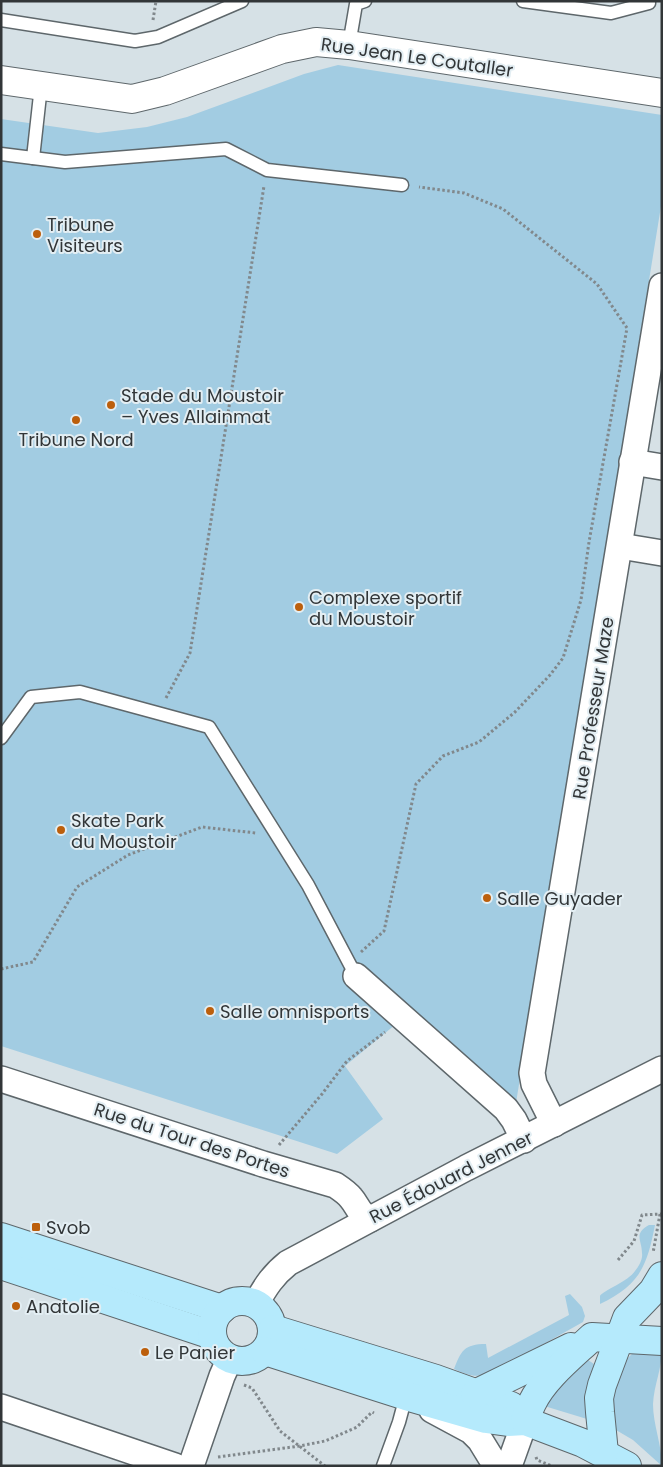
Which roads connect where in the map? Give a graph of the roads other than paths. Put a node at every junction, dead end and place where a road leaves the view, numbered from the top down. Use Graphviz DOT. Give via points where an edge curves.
graph roads {
  1 [pos="365,1"];
  2 [pos="523,1"];
  3 [pos="649,2"];
  4 [pos="235,3"];
  5 [pos="1,20"];
  6 [pos="350,45"];
  7 [pos="1,80"];
  8 [pos="40,86"];
  9 [pos="662,93"];
  10 [pos="1,154"];
  11 [pos="33,158"];
  12 [pos="402,185"];
  13 [pos="662,286"];
  14 [pos="632,462"];
  15 [pos="662,466"];
  16 [pos="620,546"];
  17 [pos="662,553"];
  18 [pos="1,738"];
  19 [pos="353,969"];
  20 [pos="662,1069"];
  21 [pos="1,1079"];
  22 [pos="554,1124"];
  23 [pos="524,1140"];
  24 [pos="370,1219"];
  25 [pos="1,1238"];
  26 [pos="1,1265"];
  27 [pos="662,1276"];
  28 [pos="256,1304"];
  29 [pos="222,1309"];
  30 [pos="624,1328"];
  31 [pos="212,1334"];
  32 [pos="592,1337"];
  33 [pos="269,1340"];
  34 [pos="662,1341"];
  35 [pos="226,1367"];
  36 [pos="476,1394"];
  37 [pos="1,1407"];
  38 [pos="402,1409"];
  39 [pos="525,1421"];
  40 [pos="193,1459"];
  41 [pos="615,1459"];
  42 [pos="175,1466"];
  43 [pos="383,1466"];
  44 [pos="496,1466"];
  45 [pos="509,1466"];
  1 -- 6 [label="lane" via="356,4"];
  2 -- 3 [label="lane" via="611,13"];
  4 -- 5 [label="lane" via="158,37 135,41"];
  6 -- 8 [label="street, Rue Jean Le Coutaller" via="316,42 282,49 165,91 132,99"];
  6 -- 9 [label="street, Rue Jean Le Coutaller"];
  7 -- 8 [label="street, Rue Jean Le Coutaller"];
  8 -- 11 [label="lane"];
  10 -- 11 [label="lane"];
  11 -- 12 [label="lane" via="66,162 226,149 267,170"];
  13 -- 14 [label="street, Rue Professeur Maze"];
  14 -- 15 [label="street"];
  14 -- 16 [label="street, Rue Professeur Maze"];
  16 -- 17 [label="street"];
  16 -- 22 [label="street, Rue Professeur Maze" via="532,1073 534,1084"];
  18 -- 19 [label="lane" via="31,697 80,692 209,727 308,885"];
  19 -- 23 [label="street" via="510,1113"];
  20 -- 22 [label="street, Rue Édouard Jenner"];
  21 -- 24 [label="street, Rue du Tour des Portes" via="335,1186 343,1190 362,1215"];
  22 -- 23 [label="street, Rue Édouard Jenner"];
  23 -- 24 [label="street, Rue Édouard Jenner"];
  24 -- 28 [label="street, Rue Édouard Jenner" via="288,1263 276,1272"];
  25 -- 29 [label="main road"];
  26 -- 31 [label="main road"];
  27 -- 30 [label="main road"];
  28 -- 29 [label="main road" via="238,1301"];
  28 -- 33 [label="main road" via="271,1321"];
  29 -- 31 [label="main road" via="216,1317"];
  30 -- 32 [label="main road"];
  30 -- 34 [label="main road"];
  30 -- 41 [label="main road" via="599,1398 600,1426"];
  31 -- 35 [label="main road"];
  32 -- 36 [label="main road"];
  32 -- 39 [label="main road" via="543,1387 532,1402"];
  33 -- 35 [label="main road" via="258,1357"];
  33 -- 36 [label="main road" via="436,1379"];
  33 -- 38 [label="main road"];
  35 -- 40 [label="street"];
  36 -- 39 [label="main road" via="511,1406"];
  37 -- 42 [label="street"];
  38 -- 39 [label="main road" via="508,1422"];
  38 -- 43 [label="lane"];
  38 -- 44 [label="street" via="471,1431"];
  39 -- 41 [label="main road"];
  39 -- 45 [label="street"];
}
